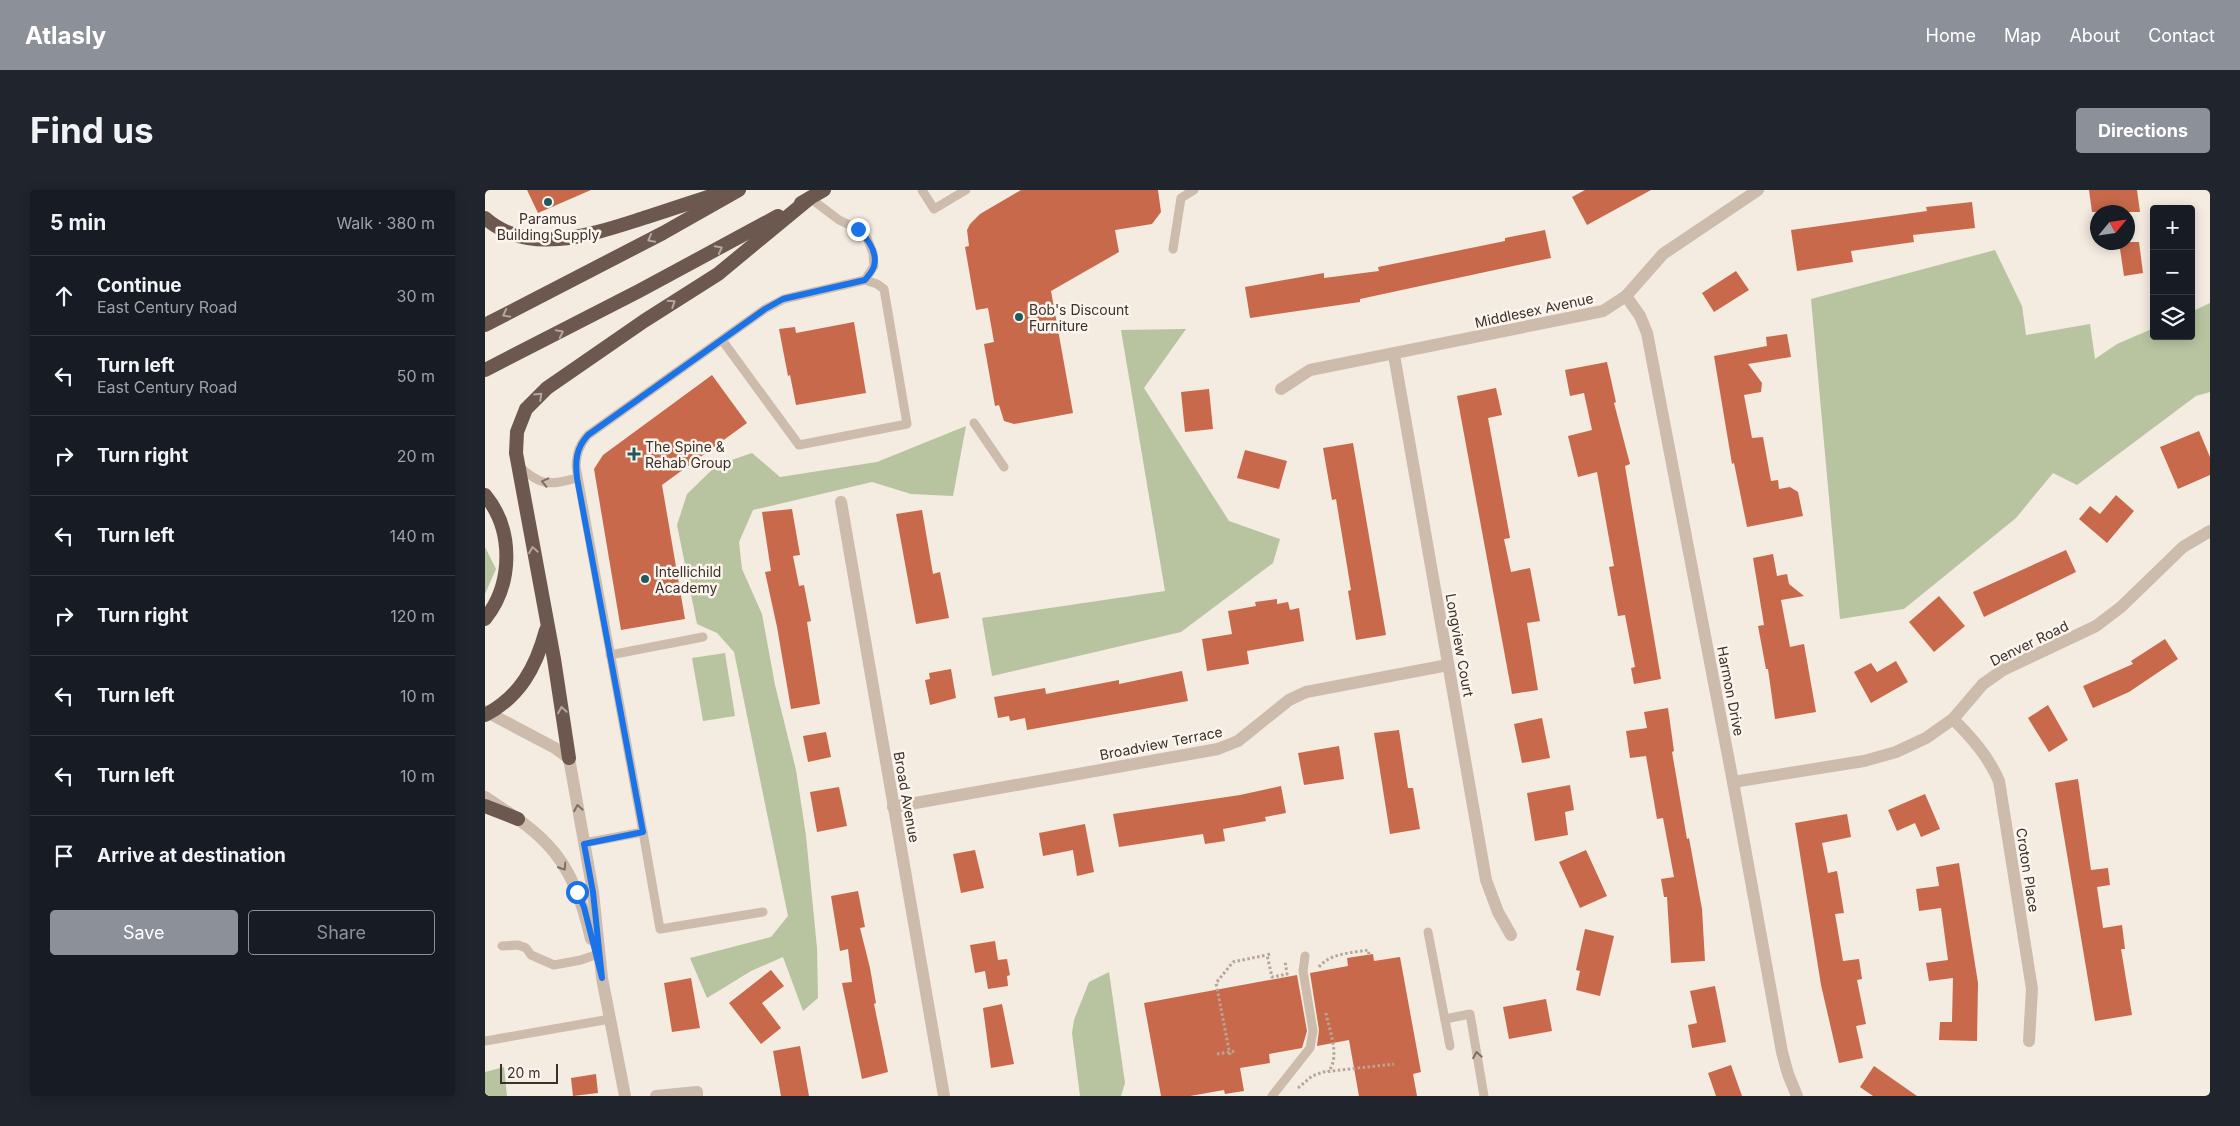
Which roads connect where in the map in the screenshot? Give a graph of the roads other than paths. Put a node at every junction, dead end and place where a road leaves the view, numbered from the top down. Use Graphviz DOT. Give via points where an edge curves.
graph roads {
  1 [pos="730,190"];
  2 [pos="739,190"];
  3 [pos="824,190"];
  4 [pos="922,190"];
  5 [pos="966,190"];
  6 [pos="1194,190"];
  7 [pos="1758,190"];
  8 [pos="809,198"];
  9 [pos="485,218"];
  10 [pos="1173,249"];
  11 [pos="865,280"];
  12 [pos="1626,296"];
  13 [pos="485,325"];
  14 [pos="723,340"];
  15 [pos="1394,355"];
  16 [pos="485,370"];
  17 [pos="1281,389"];
  18 [pos="974,423"];
  19 [pos="517,464"];
  20 [pos="1004,467"];
  21 [pos="577,478"];
  22 [pos="485,495"];
  23 [pos="841,502"];
  24 [pos="2210,531"];
  25 [pos="485,619"];
  26 [pos="547,626"];
  27 [pos="703,637"];
  28 [pos="610,655"];
  29 [pos="1448,666"];
  30 [pos="487,713"];
  31 [pos="1953,719"];
  32 [pos="569,758"];
  33 [pos="1733,782"];
  34 [pos="485,797"];
  35 [pos="485,806"];
  36 [pos="893,807"];
  37 [pos="518,819"];
  38 [pos="643,832"];
  39 [pos="584,844"];
  40 [pos="763,912"];
  41 [pos="1428,932"];
  42 [pos="1511,935"];
  43 [pos="502,946"];
  44 [pos="595,955"];
  45 [pos="1305,956"];
  46 [pos="602,978"];
  47 [pos="610,1018"];
  48 [pos="1445,1019"];
  49 [pos="485,1041"];
  50 [pos="2029,1041"];
  51 [pos="1450,1046"];
  52 [pos="625,1096"];
  53 [pos="656,1096"];
  54 [pos="697,1096"];
  55 [pos="944,1096"];
  56 [pos="1272,1096"];
  57 [pos="1484,1096"];
  58 [pos="1797,1096"];
  1 -- 9 [label="highway" via="607,230 568,238 525,238 502,230"];
  2 -- 13 [label="highway, one-way"];
  3 -- 8 [label="highway"];
  4 -- 5 [label="lane" via="934,209"];
  6 -- 10 [label="lane" via="1181,198"];
  7 -- 12 [label="street, Middlesex Avenue" via="1663,254"];
  8 -- 11 [label="lane" via="867,238 874,266"];
  16 -- 8 [label="highway, one-way" via="639,292"];
  19 -- 8 [label="highway, one-way" via="517,432 526,410 537,397 564,375 718,274"];
  11 -- 14 [label="lane" via="783,299"];
  11 -- 14 [label="lane" via="884,290 907,424 799,445"];
  12 -- 15 [label="street, Middlesex Avenue" via="1603,311"];
  12 -- 33 [label="street, Harmon Drive" via="1647,333"];
  14 -- 21 [label="lane" via="588,435 577,453"];
  15 -- 17 [label="street, Middlesex Avenue" via="1310,370"];
  15 -- 29 [label="street, Longview Court"];
  18 -- 20 [label="lane"];
  21 -- 19 [label="lane, one-way" via="551,484 531,478"];
  26 -- 19 [label="highway, one-way"];
  21 -- 28 [label="lane"];
  22 -- 25 [label="highway" via="503,531 507,563 501,593"];
  23 -- 36 [label="street, Broad Avenue"];
  24 -- 31 [label="street, Denver Road" via="2170,557 2121,607 2096,626 2003,670 1983,684"];
  26 -- 30 [label="highway" via="526,681 505,703"];
  32 -- 26 [label="highway, one-way"];
  27 -- 28 [label="lane"];
  28 -- 38 [label="lane"];
  29 -- 36 [label="street, Broadview Terrace" via="1306,692 1289,700 1238,741 1218,749"];
  29 -- 42 [label="street, Longview Court" via="1486,880"];
  30 -- 32 [label="street"];
  31 -- 33 [label="street, Denver Road" via="1926,738 1896,752 1864,761"];
  31 -- 50 [label="street, Croton Place" via="1972,738 1999,781 2032,989"];
  39 -- 32 [label="street, one-way"];
  33 -- 58 [label="street, Harmon Drive" via="1782,1052"];
  34 -- 37 [label="street"];
  35 -- 37 [label="highway"];
  36 -- 55 [label="street, Broad Avenue"];
  37 -- 44 [label="street, one-way" via="547,844 569,876 584,907"];
  38 -- 39 [label="lane"];
  38 -- 40 [label="lane" via="659,929"];
  39 -- 46 [label="street" via="593,892"];
  41 -- 48 [label="lane"];
  43 -- 44 [label="lane" via="518,945 531,955 554,964"];
  44 -- 46 [label="street"];
  45 -- 56 [label="lane" via="1303,971 1313,1031 1310,1048"];
  46 -- 47 [label="street"];
  47 -- 49 [label="lane"];
  47 -- 52 [label="street"];
  48 -- 51 [label="lane"];
  57 -- 48 [label="lane, one-way" via="1470,1014"];
  53 -- 54 [label="street" via="697,1092"];
}
